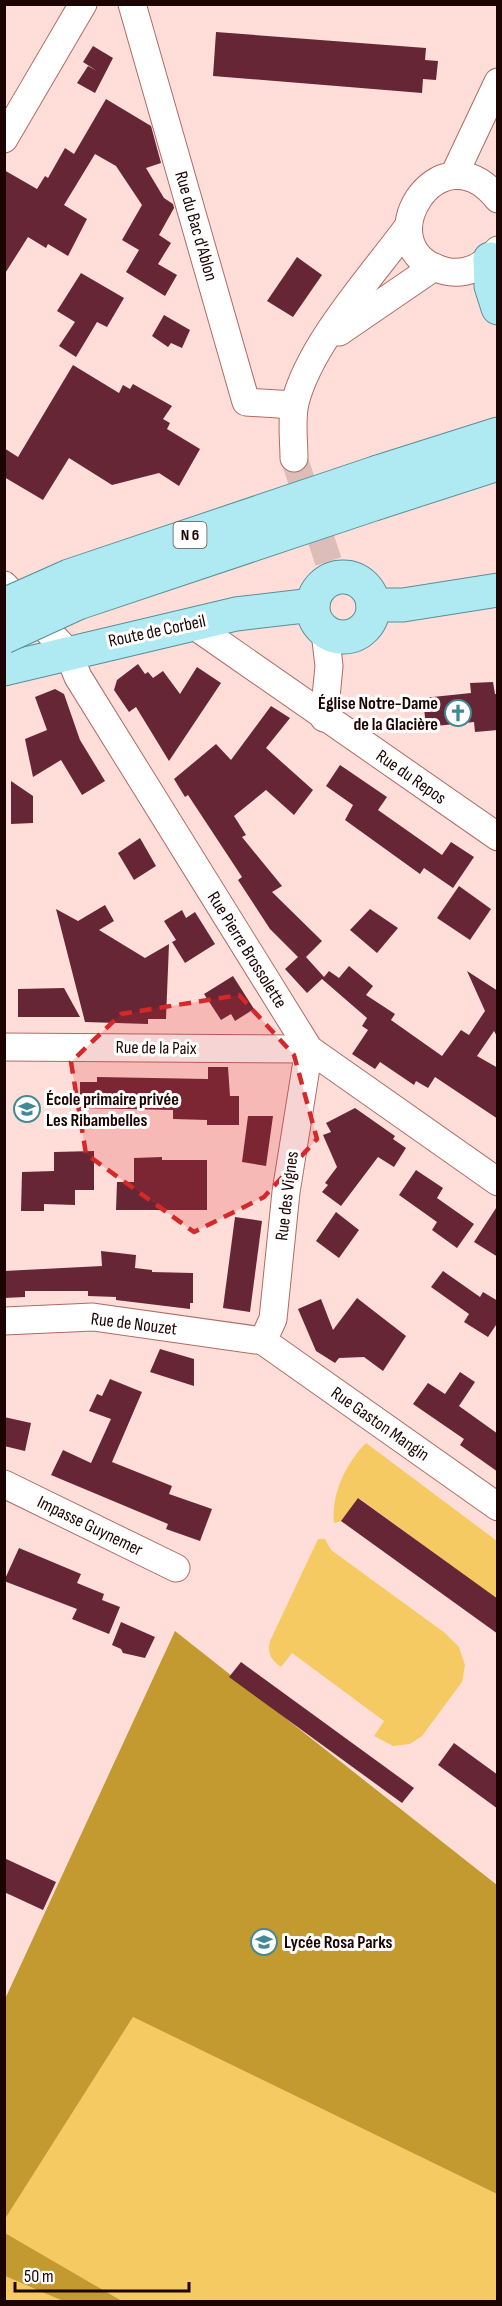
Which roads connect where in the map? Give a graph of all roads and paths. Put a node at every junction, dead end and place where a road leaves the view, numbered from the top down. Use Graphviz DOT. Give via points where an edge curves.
graph roads {
  1 [pos="83,4"];
  2 [pos="132,4"];
  3 [pos="498,82"];
  4 [pos="4,139"];
  5 [pos="454,176"];
  6 [pos="498,200"];
  7 [pos="407,228"];
  8 [pos="494,255"];
  9 [pos="434,267"];
  10 [pos="498,308"];
  11 [pos="321,345"];
  12 [pos="294,405"];
  13 [pos="498,434"];
  14 [pos="294,458"];
  15 [pos="498,464"];
  16 [pos="378,488"];
  17 [pos="4,585"];
  18 [pos="498,590"];
  19 [pos="4,605"];
  20 [pos="373,605"];
  21 [pos="319,618"];
  22 [pos="192,624"];
  23 [pos="4,636"];
  24 [pos="68,652"];
  25 [pos="4,669"];
  26 [pos="324,718"];
  27 [pos="498,837"];
  28 [pos="4,1047"];
  29 [pos="309,1049"];
  30 [pos="498,1182"];
  31 [pos="4,1321"];
  32 [pos="263,1341"];
  33 [pos="4,1484"];
  34 [pos="498,1507"];
  35 [pos="176,1568"];
  1 -- 4 [label="street"];
  2 -- 12 [label="street, Rue du Bac d'Ablon" via="246,402"];
  3 -- 5 [label="street"];
  5 -- 6 [label="street" via="473,178 489,188"];
  5 -- 7 [label="street" via="430,185 414,204"];
  7 -- 9 [label="street" via="411,244"];
  7 -- 11 [label="street"];
  8 -- 9 [label="street" via="481,266 458,272"];
  8 -- 10 [label="main road" via="491,286"];
  9 -- 11 [label="street"];
  11 -- 12 [label="street" via="304,373"];
  12 -- 14 [label="street"];
  13 -- 16 [label="main road, N 6"];
  15 -- 16 [label="main road, N 6"];
  16 -- 19 [label="main road, N 6, bridge" via="69,576"];
  16 -- 23 [label="main road, N 6, bridge" via="78,603"];
  17 -- 24 [label="street"];
  18 -- 20 [label="main road" via="403,605"];
  20 -- 21 [label="main road" via="369,624 354,636 334,636"];
  20 -- 21 [label="main road" via="361,582 334,578 321,586"];
  21 -- 22 [label="main road, Route de Corbeil" via="236,614"];
  21 -- 26 [label="street" via="329,666"];
  22 -- 24 [label="main road, Route de Corbeil"];
  22 -- 26 [label="street, Rue du Repos"];
  24 -- 25 [label="main road, Route de Corbeil"];
  24 -- 29 [label="street, Rue Pierre Brossolette" via="78,677"];
  26 -- 27 [label="street, Rue du Repos"];
  28 -- 29 [label="street, Rue de la Paix"];
  29 -- 30 [label="street, Rue Pierre Brossolette"];
  29 -- 32 [label="street, Rue des Vignes" via="286,1192 273,1319"];
  31 -- 32 [label="street, Rue de Nouzet" via="93,1317"];
  32 -- 34 [label="street, Rue Gaston Mangin"];
  33 -- 35 [label="street, Impasse Guynemer"];
}
